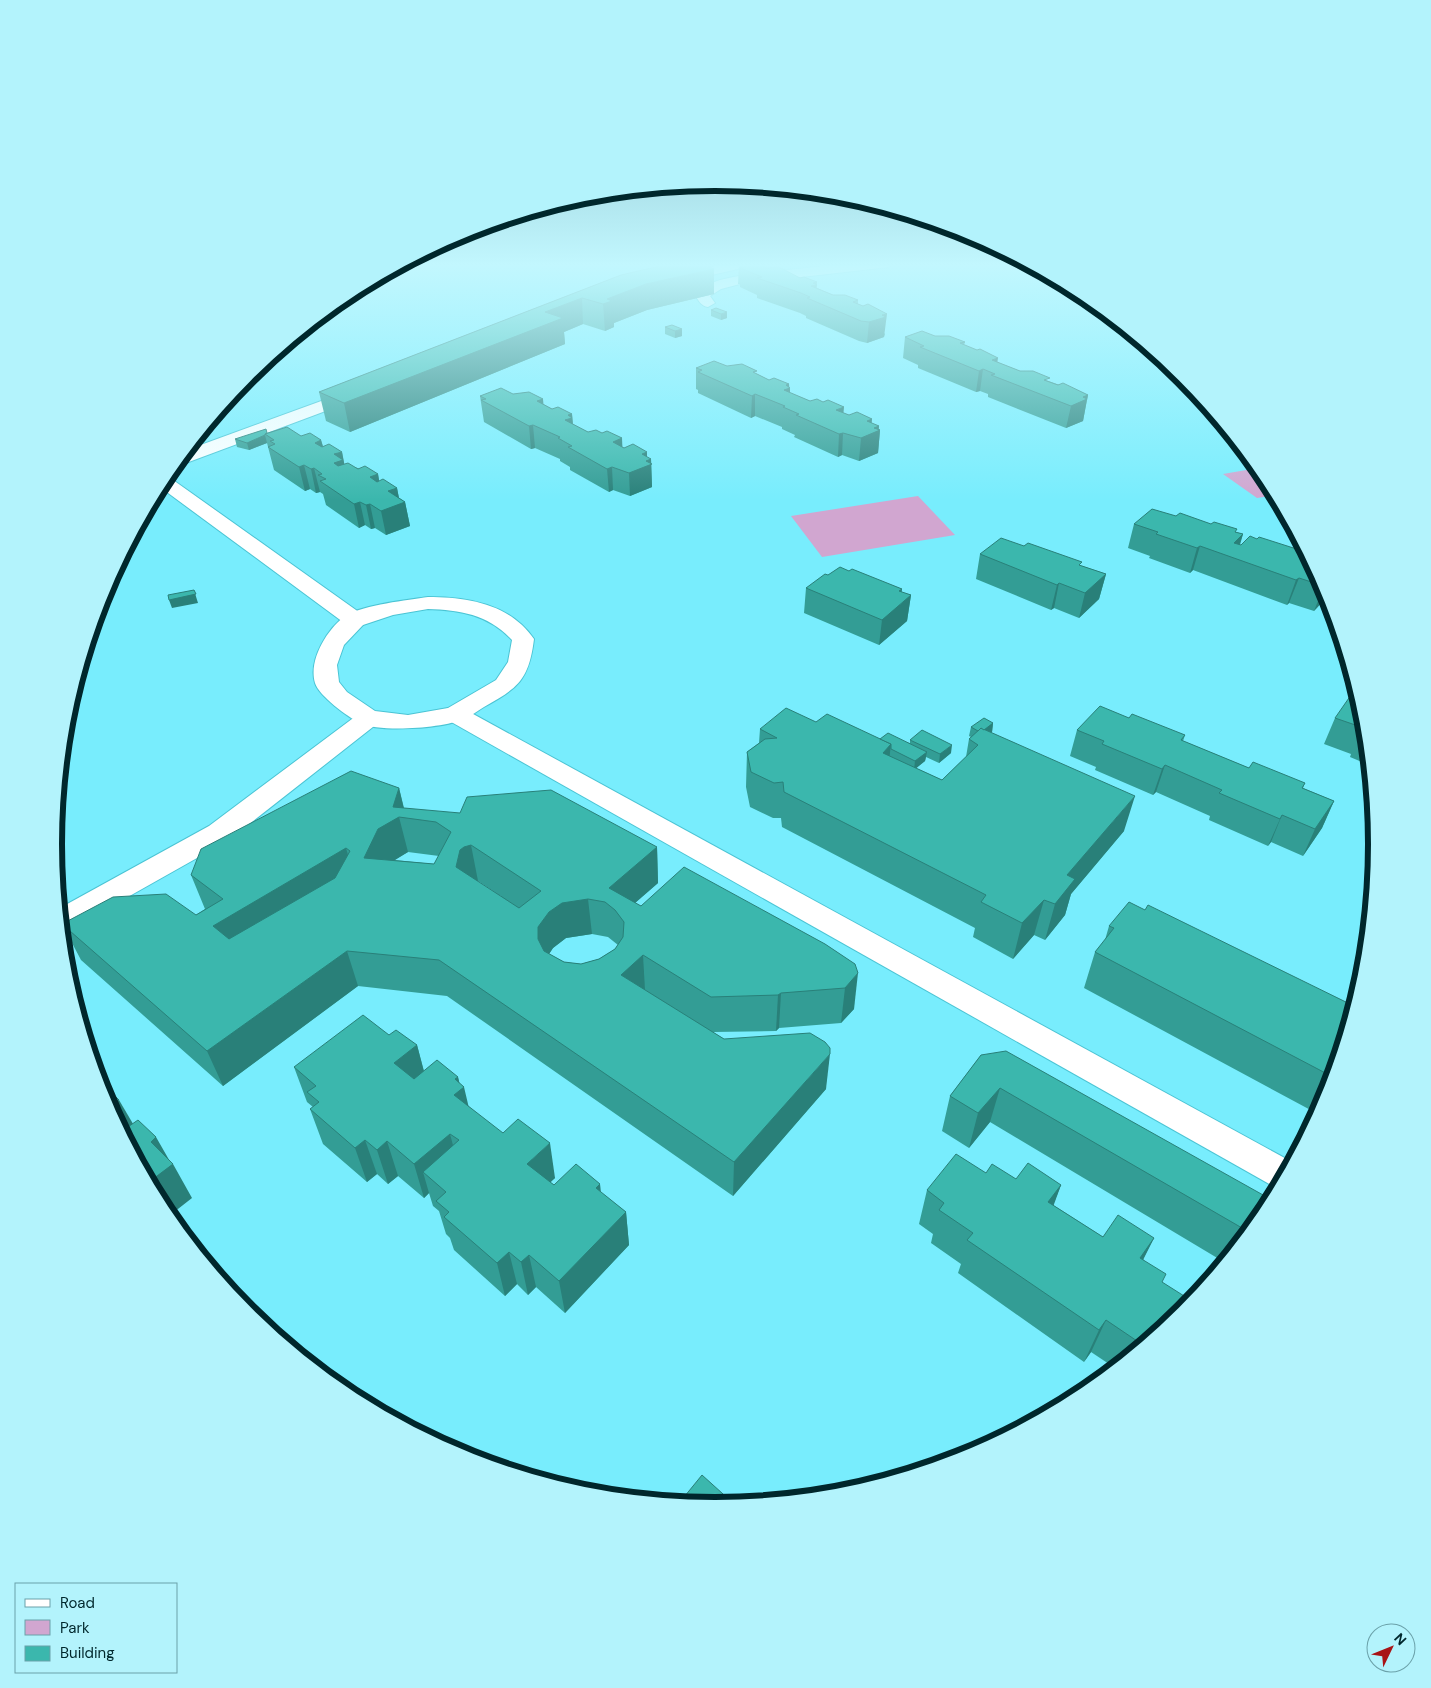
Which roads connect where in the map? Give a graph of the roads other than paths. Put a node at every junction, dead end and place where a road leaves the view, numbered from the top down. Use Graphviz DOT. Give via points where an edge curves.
graph roads {
  1 [pos="372,387"];
  2 [pos="191,455"];
  3 [pos="171,485"];
  4 [pos="355,620"];
  5 [pos="455,714"];
  6 [pos="370,718"];
  7 [pos="67,918"];
  8 [pos="1279,1173"];
  1 -- 2 [label="street"];
  3 -- 4 [label="street"];
  4 -- 5 [label="street" via="390,609 437,603 454,604 504,620 523,639 520,662 505,685"];
  4 -- 6 [label="street" via="332,643 325,665 327,684 339,697"];
  5 -- 6 [label="street" via="408,722"];
  5 -- 8 [label="street"];
  6 -- 7 [label="street" via="219,833"];
}
